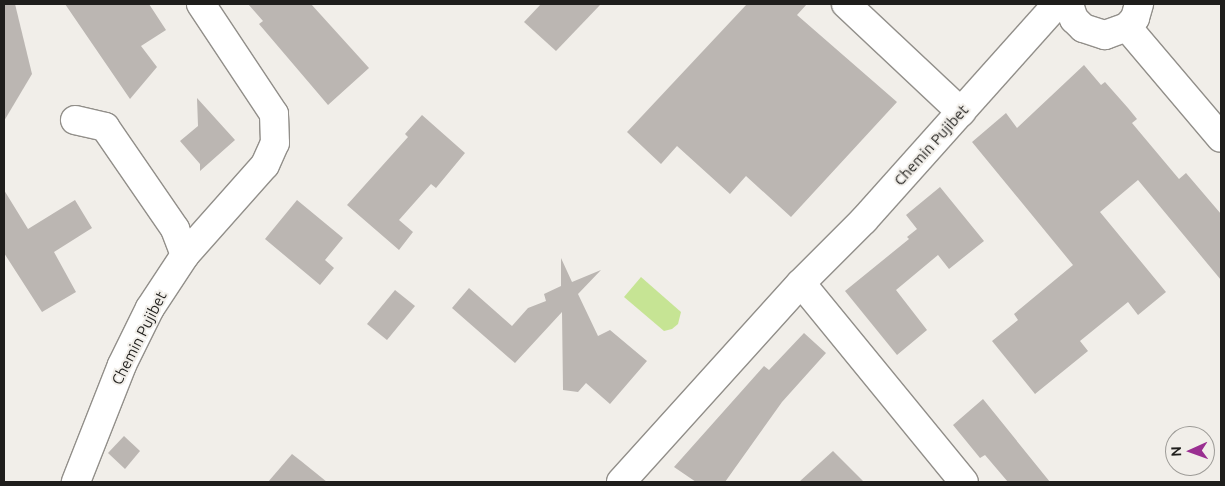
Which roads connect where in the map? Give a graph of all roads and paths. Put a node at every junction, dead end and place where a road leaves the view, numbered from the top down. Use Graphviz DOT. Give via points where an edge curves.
graph roads {
  1 [pos="201,4"];
  2 [pos="846,4"];
  3 [pos="1057,4"];
  4 [pos="1069,4"];
  5 [pos="1133,15"];
  6 [pos="961,112"];
  7 [pos="75,120"];
  8 [pos="1221,138"];
  9 [pos="186,255"];
  10 [pos="801,283"];
  11 [pos="76,482"];
  12 [pos="621,482"];
  13 [pos="964,482"];
  1 -- 9 [label="street, Chemin Pujibet" via="274,114 275,143 265,165"];
  2 -- 6 [label="street"];
  3 -- 6 [label="street, Chemin Pujibet"];
  4 -- 5 [label="street" via="1074,19 1093,33 1105,35"];
  5 -- 8 [label="street"];
  6 -- 10 [label="street, Chemin Pujibet" via="864,220"];
  7 -- 9 [label="street" via="105,127 175,229"];
  9 -- 11 [label="street, Chemin Pujibet" via="150,308 122,365"];
  10 -- 12 [label="street, Chemin Pujibet"];
  10 -- 13 [label="street"];
}
